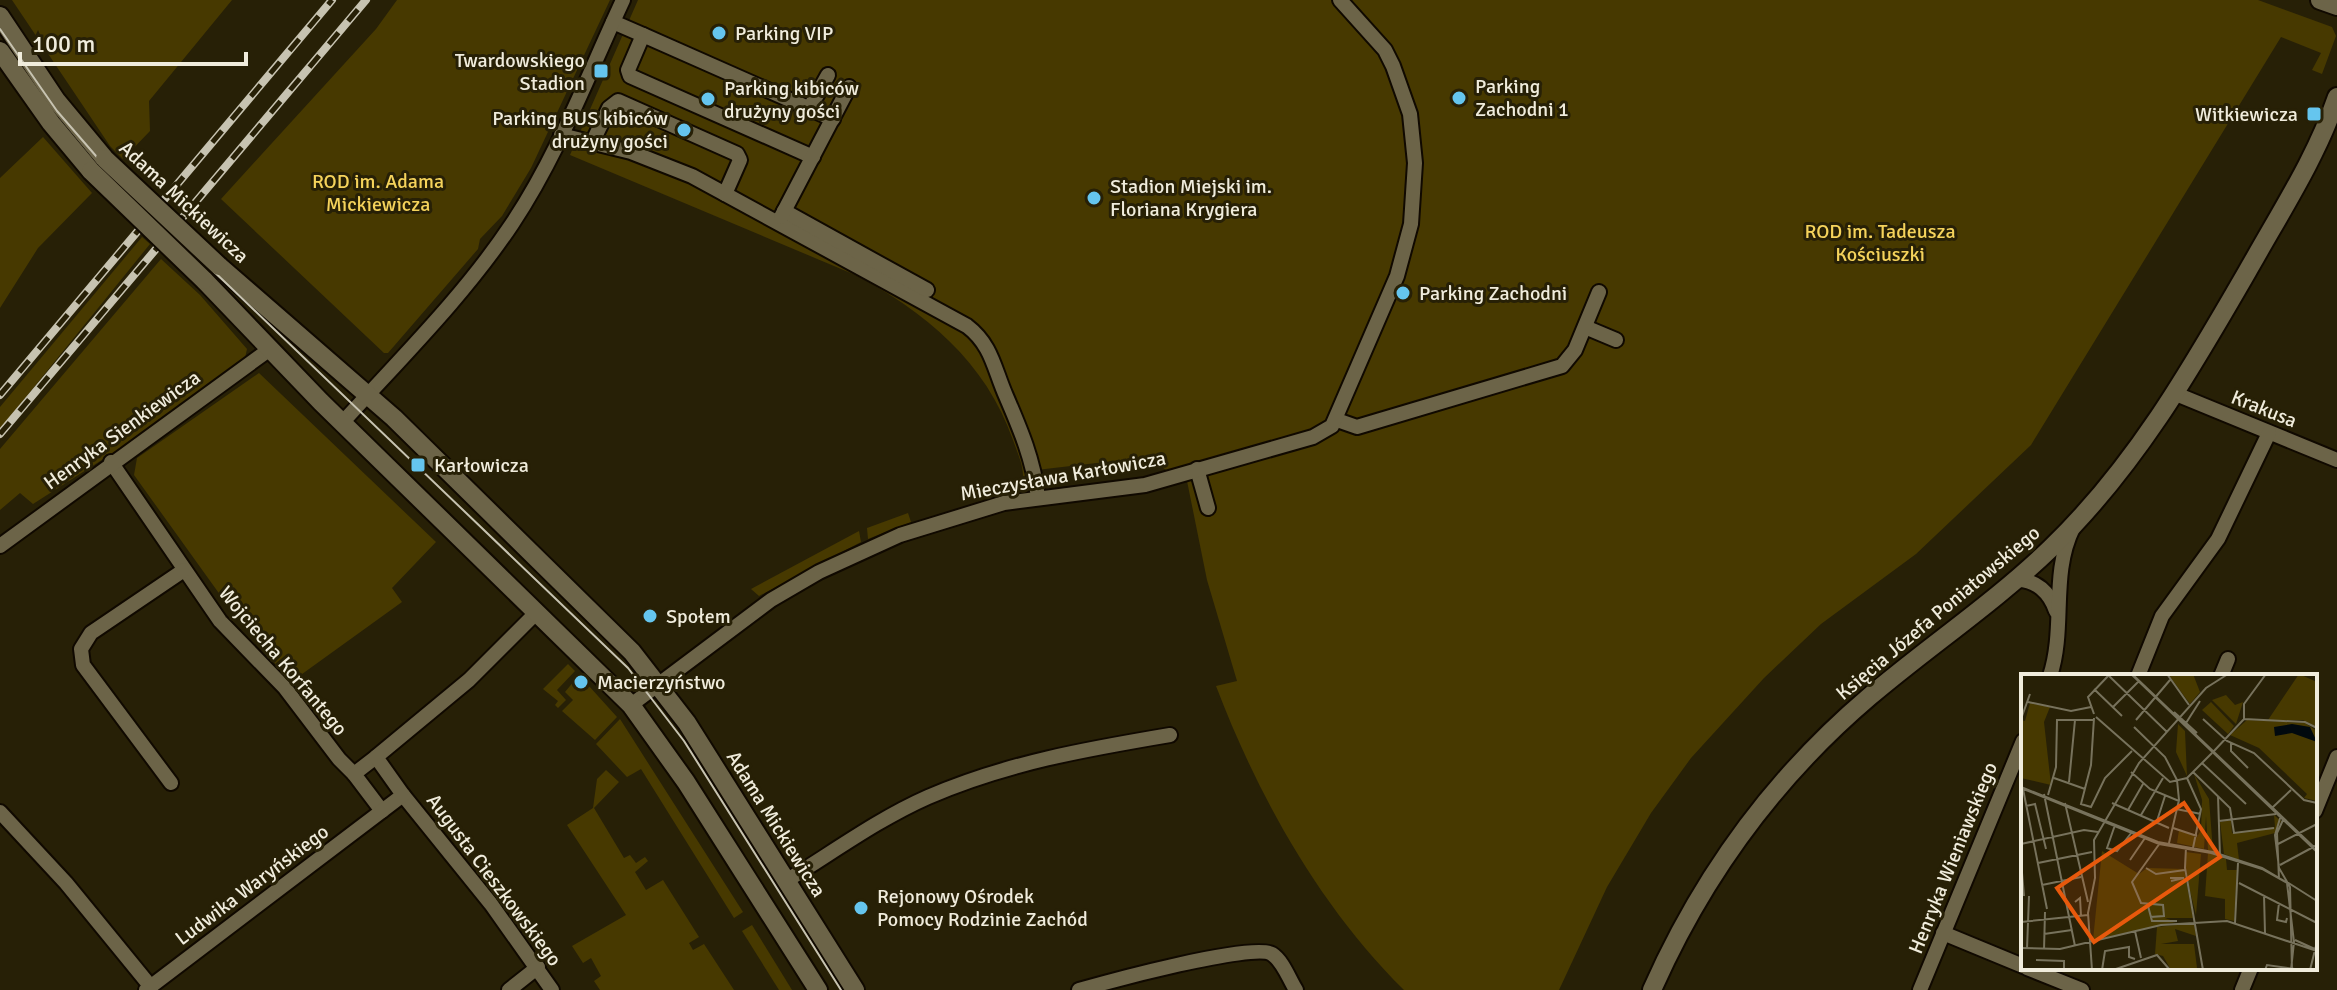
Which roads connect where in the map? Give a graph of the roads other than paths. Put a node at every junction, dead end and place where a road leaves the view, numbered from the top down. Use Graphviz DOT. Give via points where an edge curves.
graph roads {
  1 [pos="623,0"];
  2 [pos="1340,0"];
  3 [pos="2320,0"];
  4 [pos="2337,6"];
  5 [pos="0,16"];
  6 [pos="611,26"];
  7 [pos="641,40"];
  8 [pos="0,51"];
  9 [pos="828,75"];
  10 [pos="849,87"];
  11 [pos="2337,97"];
  12 [pos="809,109"];
  13 [pos="2337,115"];
  14 [pos="833,119"];
  15 [pos="561,135"];
  16 [pos="2321,141"];
  17 [pos="592,143"];
  18 [pos="813,157"];
  19 [pos="98,165"];
  20 [pos="725,194"];
  21 [pos="781,218"];
  22 [pos="927,290"];
  23 [pos="1599,292"];
  24 [pos="1585,327"];
  25 [pos="1616,340"];
  26 [pos="270,349"];
  27 [pos="368,394"];
  28 [pos="2176,394"];
  29 [pos="1337,420"];
  30 [pos="342,423"];
  31 [pos="2269,433"];
  32 [pos="2337,460"];
  33 [pos="111,462"];
  34 [pos="1191,472"];
  35 [pos="1038,497"];
  36 [pos="1208,508"];
  37 [pos="2076,523"];
  38 [pos="0,546"];
  39 [pos="184,570"];
  40 [pos="2016,580"];
  41 [pos="537,612"];
  42 [pos="2058,623"];
  43 [pos="2228,659"];
  44 [pos="2050,674"];
  45 [pos="2139,674"];
  46 [pos="2222,674"];
  47 [pos="659,682"];
  48 [pos="631,705"];
  49 [pos="1170,735"];
  50 [pos="2021,746"];
  51 [pos="376,757"];
  52 [pos="2337,757"];
  53 [pos="354,774"];
  54 [pos="171,783"];
  55 [pos="403,795"];
  56 [pos="2317,806"];
  57 [pos="382,811"];
  58 [pos="0,812"];
  59 [pos="786,881"];
  60 [pos="1943,933"];
  61 [pos="2021,965"];
  62 [pos="538,967"];
  63 [pos="2032,970"];
  64 [pos="2250,970"];
  65 [pos="148,988"];
  66 [pos="509,990"];
  67 [pos="552,990"];
  68 [pos="818,990"];
  69 [pos="855,990"];
  70 [pos="1079,990"];
  71 [pos="1296,990"];
  72 [pos="1652,990"];
  73 [pos="1920,990"];
  74 [pos="2082,990"];
  75 [pos="2242,990"];
  1 -- 6 [label="street"];
  2 -- 29 [label="street" via="1393,66 1410,114 1415,163 1403,256"];
  3 -- 4 [label="street"];
  5 -- 19 [label="street, Adama Mickiewicza"];
  6 -- 7 [label="street"];
  6 -- 15 [label="street"];
  7 -- 12 [label="street"];
  7 -- 18 [label="street" via="630,76"];
  8 -- 19 [label="street, Adama Mickiewicza" via="41,110"];
  9 -- 12 [label="street"];
  10 -- 14 [label="street"];
  11 -- 16 [label="street, Księcia Józefa Poniatowskiego"];
  12 -- 14 [label="street"];
  13 -- 16 [label="street, Księcia Józefa Poniatowskiego"];
  14 -- 18 [label="street"];
  15 -- 17 [label="street"];
  15 -- 27 [label="street" via="490,256"];
  16 -- 28 [label="street, Księcia Józefa Poniatowskiego"];
  17 -- 20 [label="street" via="641,155"];
  17 -- 20 [label="street" via="618,101 737,154 740,160"];
  18 -- 21 [label="street"];
  19 -- 26 [label="street, Adama Mickiewicza, bridge"];
  19 -- 27 [label="street, Adama Mickiewicza, bridge"];
  20 -- 21 [label="street"];
  21 -- 22 [label="street"];
  21 -- 35 [label="street" via="978,334 1030,449"];
  23 -- 24 [label="street"];
  24 -- 25 [label="street"];
  24 -- 29 [label="street" via="1572,357 1556,369 1357,427"];
  26 -- 30 [label="street, Adama Mickiewicza"];
  26 -- 33 [label="street, Henryka Sienkiewicza"];
  27 -- 30 [label="street"];
  27 -- 47 [label="street, Adama Mickiewicza" via="585,602"];
  28 -- 31 [label="street, Krakusa"];
  28 -- 37 [label="street, Księcia Józefa Poniatowskiego" via="2127,464"];
  29 -- 34 [label="street, Mieczysława Karłowicza" via="1313,437"];
  30 -- 41 [label="street, Adama Mickiewicza"];
  31 -- 32 [label="street, Krakusa"];
  31 -- 45 [label="street" via="2218,539 2162,616"];
  33 -- 38 [label="street, Henryka Sienkiewicza"];
  33 -- 39 [label="street, Wojciecha Korfantego"];
  34 -- 35 [label="street, Mieczysława Karłowicza" via="1145,485"];
  34 -- 36 [label="street"];
  35 -- 47 [label="street, Mieczysława Karłowicza" via="948,518 851,556 771,600"];
  37 -- 40 [label="street, Księcia Józefa Poniatowskiego"];
  37 -- 42 [label="street" via="2060,567"];
  39 -- 53 [label="street, Wojciecha Korfantego" via="220,621 285,688"];
  39 -- 54 [label="street" via="91,633 81,649 83,665"];
  40 -- 42 [label="street" via="2030,581 2046,592"];
  40 -- 72 [label="street, Księcia Józefa Poniatowskiego" via="1867,699 1779,787 1711,877"];
  41 -- 48 [label="street, Adama Mickiewicza"];
  41 -- 51 [label="street" via="469,680"];
  42 -- 44 [label="street"];
  43 -- 46 [label="street"];
  47 -- 48 [label="street"];
  47 -- 59 [label="street, Adama Mickiewicza"];
  48 -- 68 [label="street, Adama Mickiewicza"];
  49 -- 59 [label="street" via="992,773 908,807"];
  50 -- 60 [label="street, Henryka Wieniawskiego"];
  51 -- 53 [label="street"];
  51 -- 55 [label="street"];
  52 -- 56 [label="street"];
  53 -- 57 [label="street"];
  55 -- 57 [label="street, Ludwika Waryńskiego"];
  55 -- 62 [label="street, Augusta Cieszkowskiego"];
  57 -- 65 [label="street, Ludwika Waryńskiego"];
  58 -- 65 [label="street" via="76,894"];
  59 -- 69 [label="street, Adama Mickiewicza"];
  60 -- 61 [label="street"];
  60 -- 73 [label="street, Henryka Wieniawskiego"];
  62 -- 66 [label="street"];
  62 -- 67 [label="street, Augusta Cieszkowskiego"];
  63 -- 74 [label="street"];
  64 -- 75 [label="street"];
  70 -- 71 [label="street" via="1262,951 1276,956"];
}
